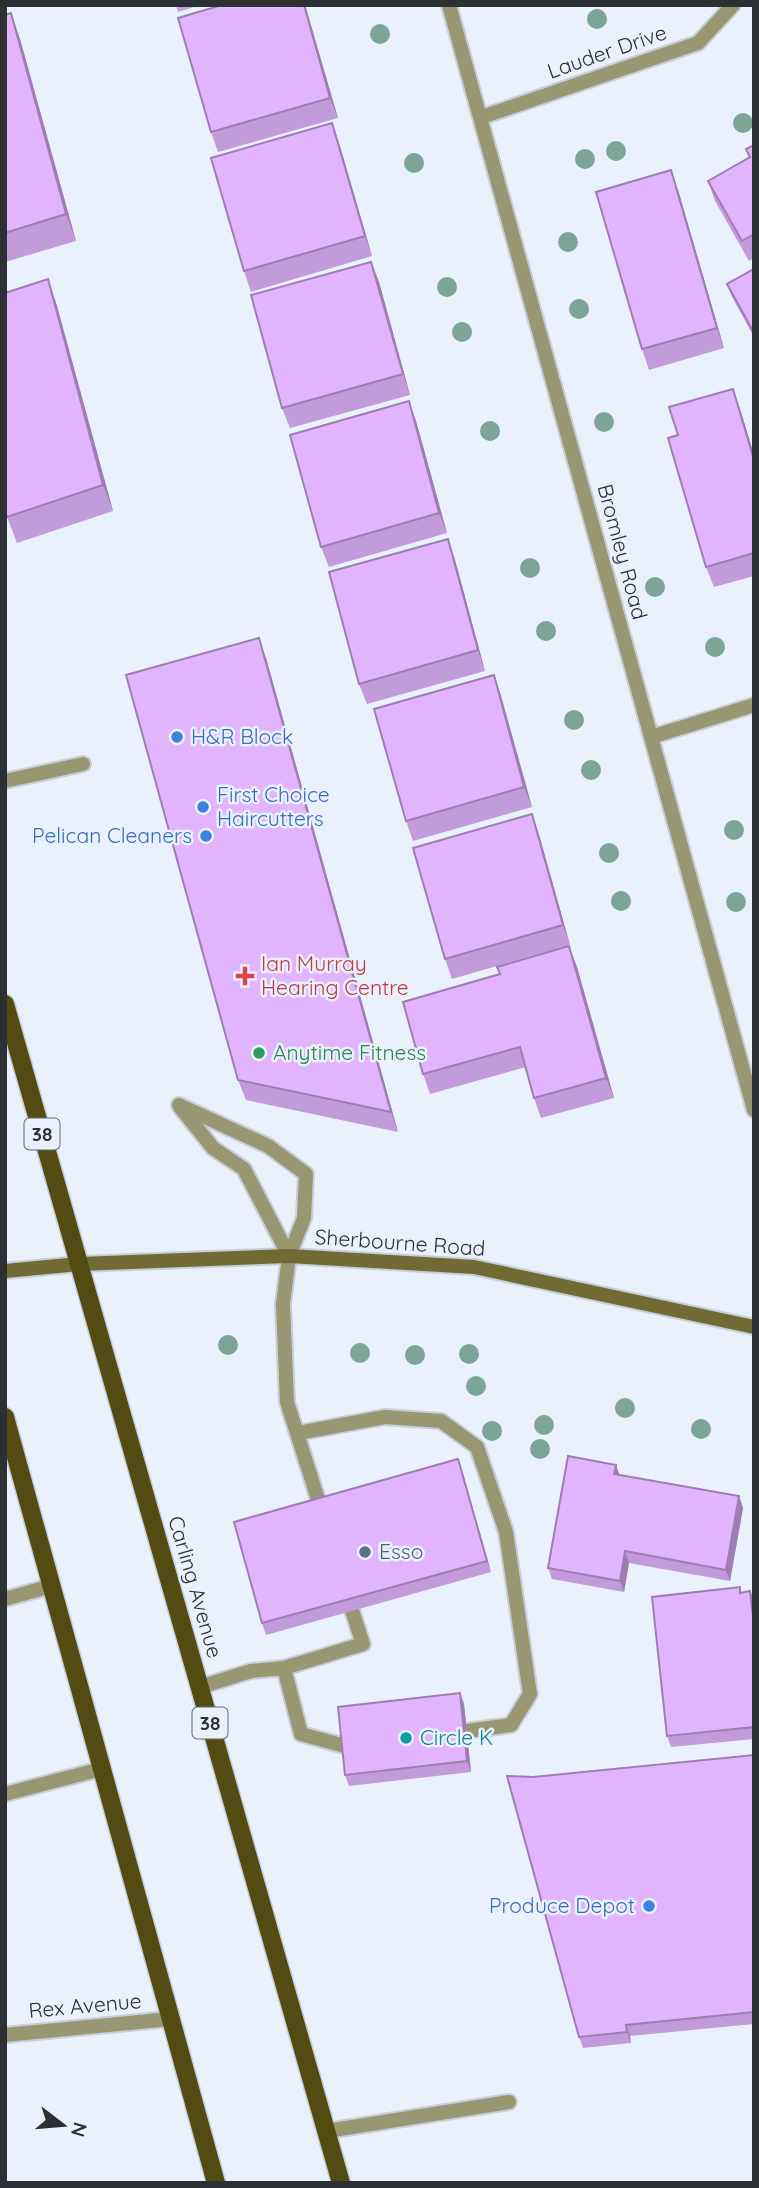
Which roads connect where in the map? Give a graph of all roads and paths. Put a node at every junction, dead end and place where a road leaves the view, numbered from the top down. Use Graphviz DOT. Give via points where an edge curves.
graph roads {
  1 [pos="449,5"];
  2 [pos="733,5"];
  3 [pos="482,117"];
  4 [pos="754,705"];
  5 [pos="651,737"];
  6 [pos="83,764"];
  7 [pos="5,781"];
  8 [pos="5,1004"];
  9 [pos="754,1110"];
  10 [pos="289,1256"];
  11 [pos="79,1264"];
  12 [pos="5,1271"];
  13 [pos="754,1326"];
  14 [pos="5,1417"];
  15 [pos="298,1433"];
  16 [pos="326,1526"];
  17 [pos="342,1578"];
  18 [pos="51,1586"];
  19 [pos="5,1599"];
  20 [pos="284,1668"];
  21 [pos="200,1687"];
  22 [pos="467,1731"];
  23 [pos="345,1746"];
  24 [pos="102,1769"];
  25 [pos="5,1794"];
  26 [pos="170,2019"];
  27 [pos="5,2035"];
  28 [pos="509,2102"];
  29 [pos="327,2131"];
  30 [pos="215,2183"];
  31 [pos="341,2183"];
  1 -- 3 [label="street, Bromley Road"];
  2 -- 3 [label="street, Lauder Drive" via="698,43"];
  3 -- 5 [label="street, Bromley Road"];
  4 -- 5 [label="street"];
  5 -- 9 [label="street, Bromley Road"];
  6 -- 7 [label="street"];
  8 -- 11 [label="main road, Carling Avenue / 38"];
  10 -- 10 [label="street" via="304,1217 306,1174 268,1146 179,1105 213,1148 244,1169"];
  10 -- 11 [label="street, Sherbourne Road"];
  10 -- 13 [label="street, Sherbourne Road" via="474,1267"];
  10 -- 15 [label="street" via="283,1304 287,1402"];
  11 -- 12 [label="street, Sherbourne Road"];
  11 -- 21 [label="main road, Carling Avenue / 38"];
  14 -- 18 [label="main road"];
  15 -- 16 [label="street"];
  15 -- 22 [label="street" via="385,1417 441,1421 477,1447 506,1532 530,1694 511,1725"];
  17 -- 20 [label="street" via="362,1644"];
  18 -- 19 [label="street"];
  18 -- 24 [label="main road"];
  20 -- 21 [label="street" via="251,1671"];
  20 -- 23 [label="street" via="301,1734"];
  21 -- 29 [label="main road, Carling Avenue / 38"];
  24 -- 25 [label="street"];
  24 -- 26 [label="main road"];
  26 -- 27 [label="street, Rex Avenue"];
  26 -- 30 [label="main road"];
  28 -- 29 [label="street"];
  29 -- 31 [label="main road, Carling Avenue / 38"];
}
